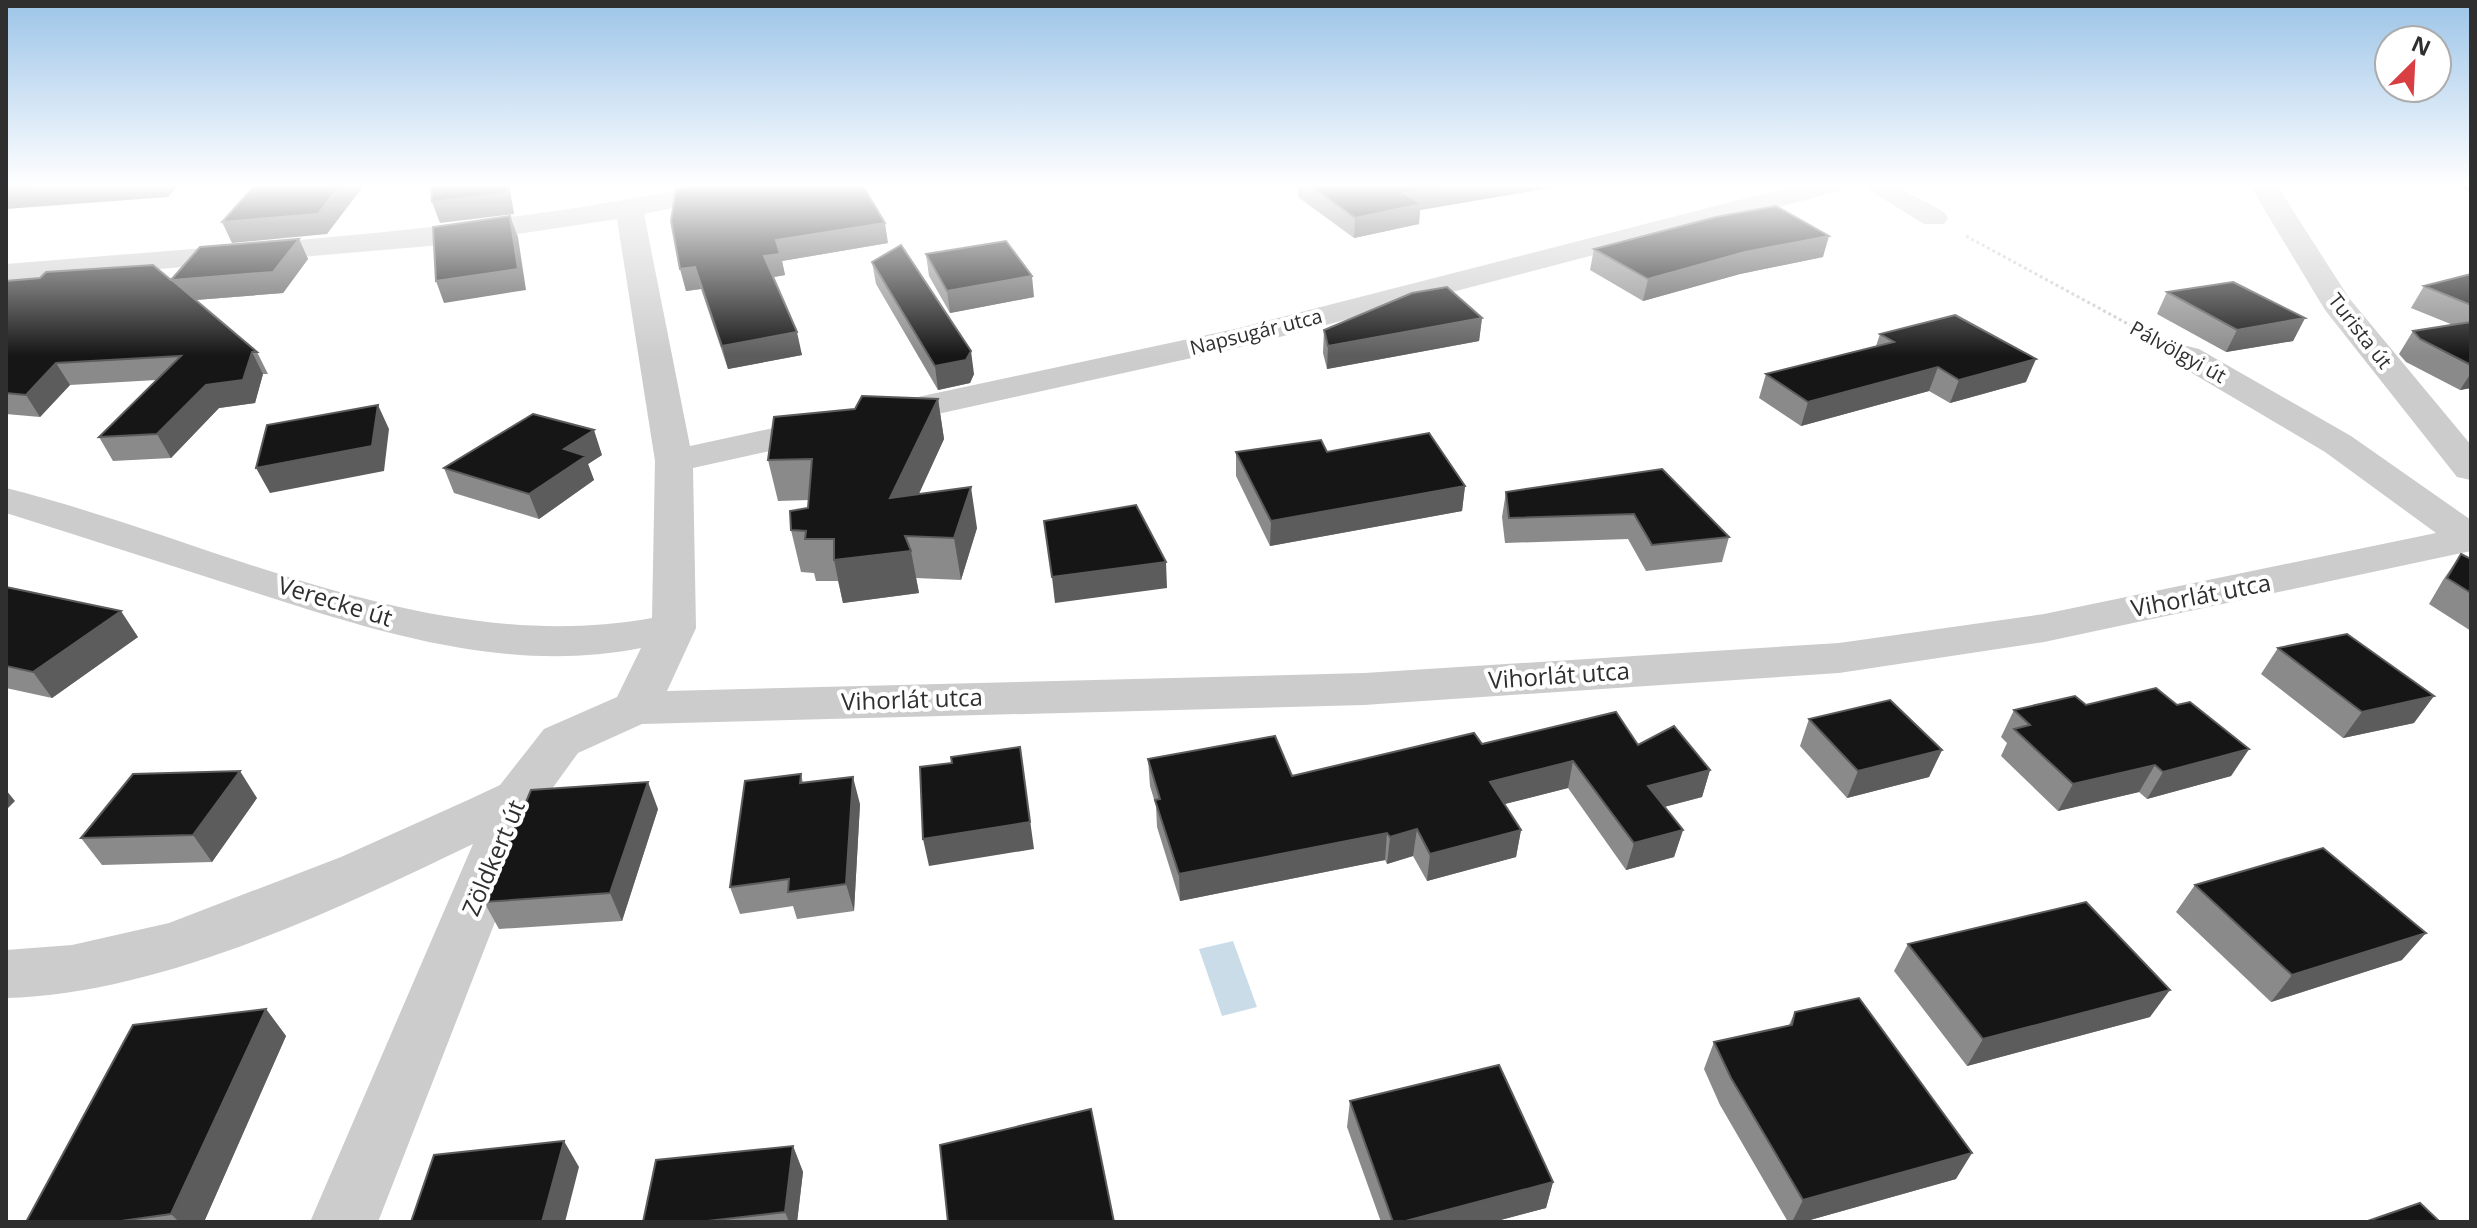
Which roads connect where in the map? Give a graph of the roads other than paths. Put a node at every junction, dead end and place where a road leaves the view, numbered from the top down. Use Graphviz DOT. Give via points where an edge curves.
graph roads {
  1 [pos="379,241"];
  2 [pos="635,241"];
  3 [pos="1612,241"];
  4 [pos="2298,241"];
  5 [pos="6,273"];
  6 [pos="2187,356"];
  7 [pos="674,461"];
  8 [pos="2471,469"];
  9 [pos="6,500"];
  10 [pos="2470,538"];
  11 [pos="674,628"];
  12 [pos="635,708"];
  13 [pos="518,798"];
  14 [pos="6,974"];
  15 [pos="344,1222"];
  1 -- 5 [label="street"];
  2 -- 7 [label="street"];
  3 -- 7 [label="street, Napsugár utca" via="1237,338"];
  4 -- 8 [label="street, Turista út" via="2336,303"];
  6 -- 10 [label="street, Pálvölgyi út" via="2338,444"];
  7 -- 11 [label="street"];
  9 -- 11 [label="street, Verecke út" via="385,619 497,640 599,642"];
  10 -- 12 [label="street, Vihorlát utca" via="2044,628 1839,658 1364,689"];
  11 -- 12 [label="street"];
  12 -- 13 [label="street, Zöldkert út" via="561,741"];
  13 -- 14 [label="street" via="432,842 209,932 120,962"];
  13 -- 15 [label="street, Zöldkert út"];
}
